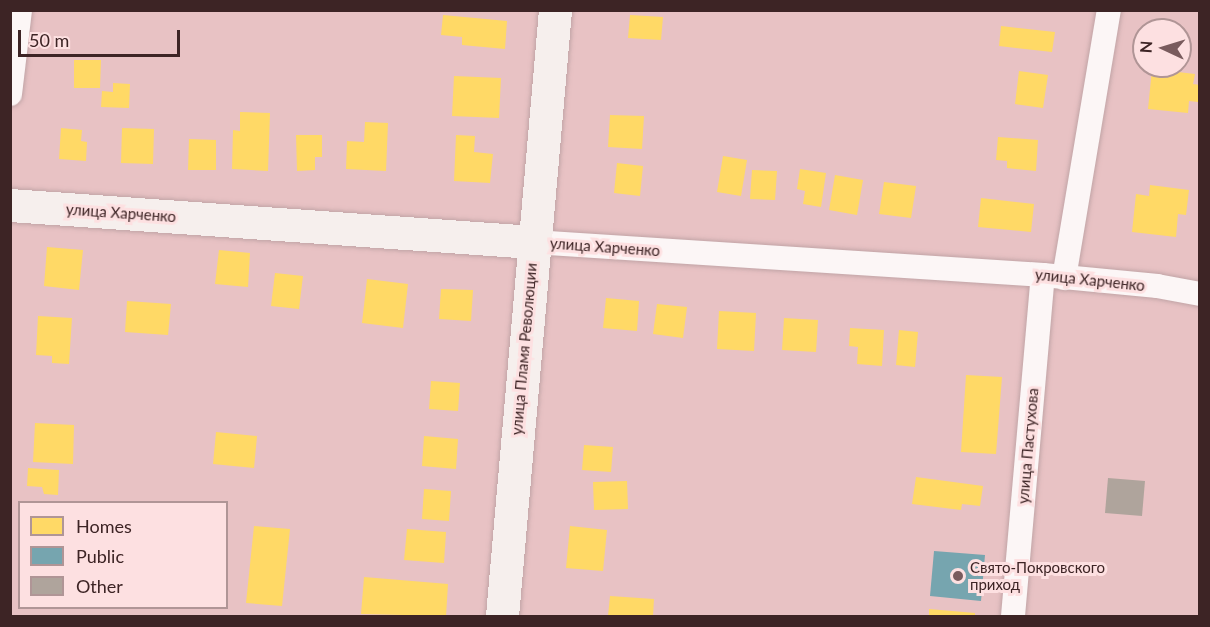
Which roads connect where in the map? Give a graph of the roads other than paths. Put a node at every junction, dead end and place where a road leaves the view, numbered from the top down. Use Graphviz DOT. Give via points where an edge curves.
graph roads {
  1 [pos="20,10"];
  2 [pos="555,10"];
  3 [pos="1109,10"];
  4 [pos="10,94"];
  5 [pos="10,205"];
  6 [pos="534,242"];
  7 [pos="1053,276"];
  8 [pos="1200,294"];
  9 [pos="502,616"];
  10 [pos="1013,616"];
  1 -- 4 [label="street"];
  2 -- 6 [label="street, улица Пламя Революции"];
  3 -- 7 [label="street, улица Пастухова"];
  5 -- 6 [label="street, улица Харченко"];
  6 -- 7 [label="street, улица Харченко"];
  6 -- 9 [label="street, улица Пламя Революции"];
  7 -- 8 [label="street, улица Харченко"];
  7 -- 10 [label="street, улица Пастухова"];
}
